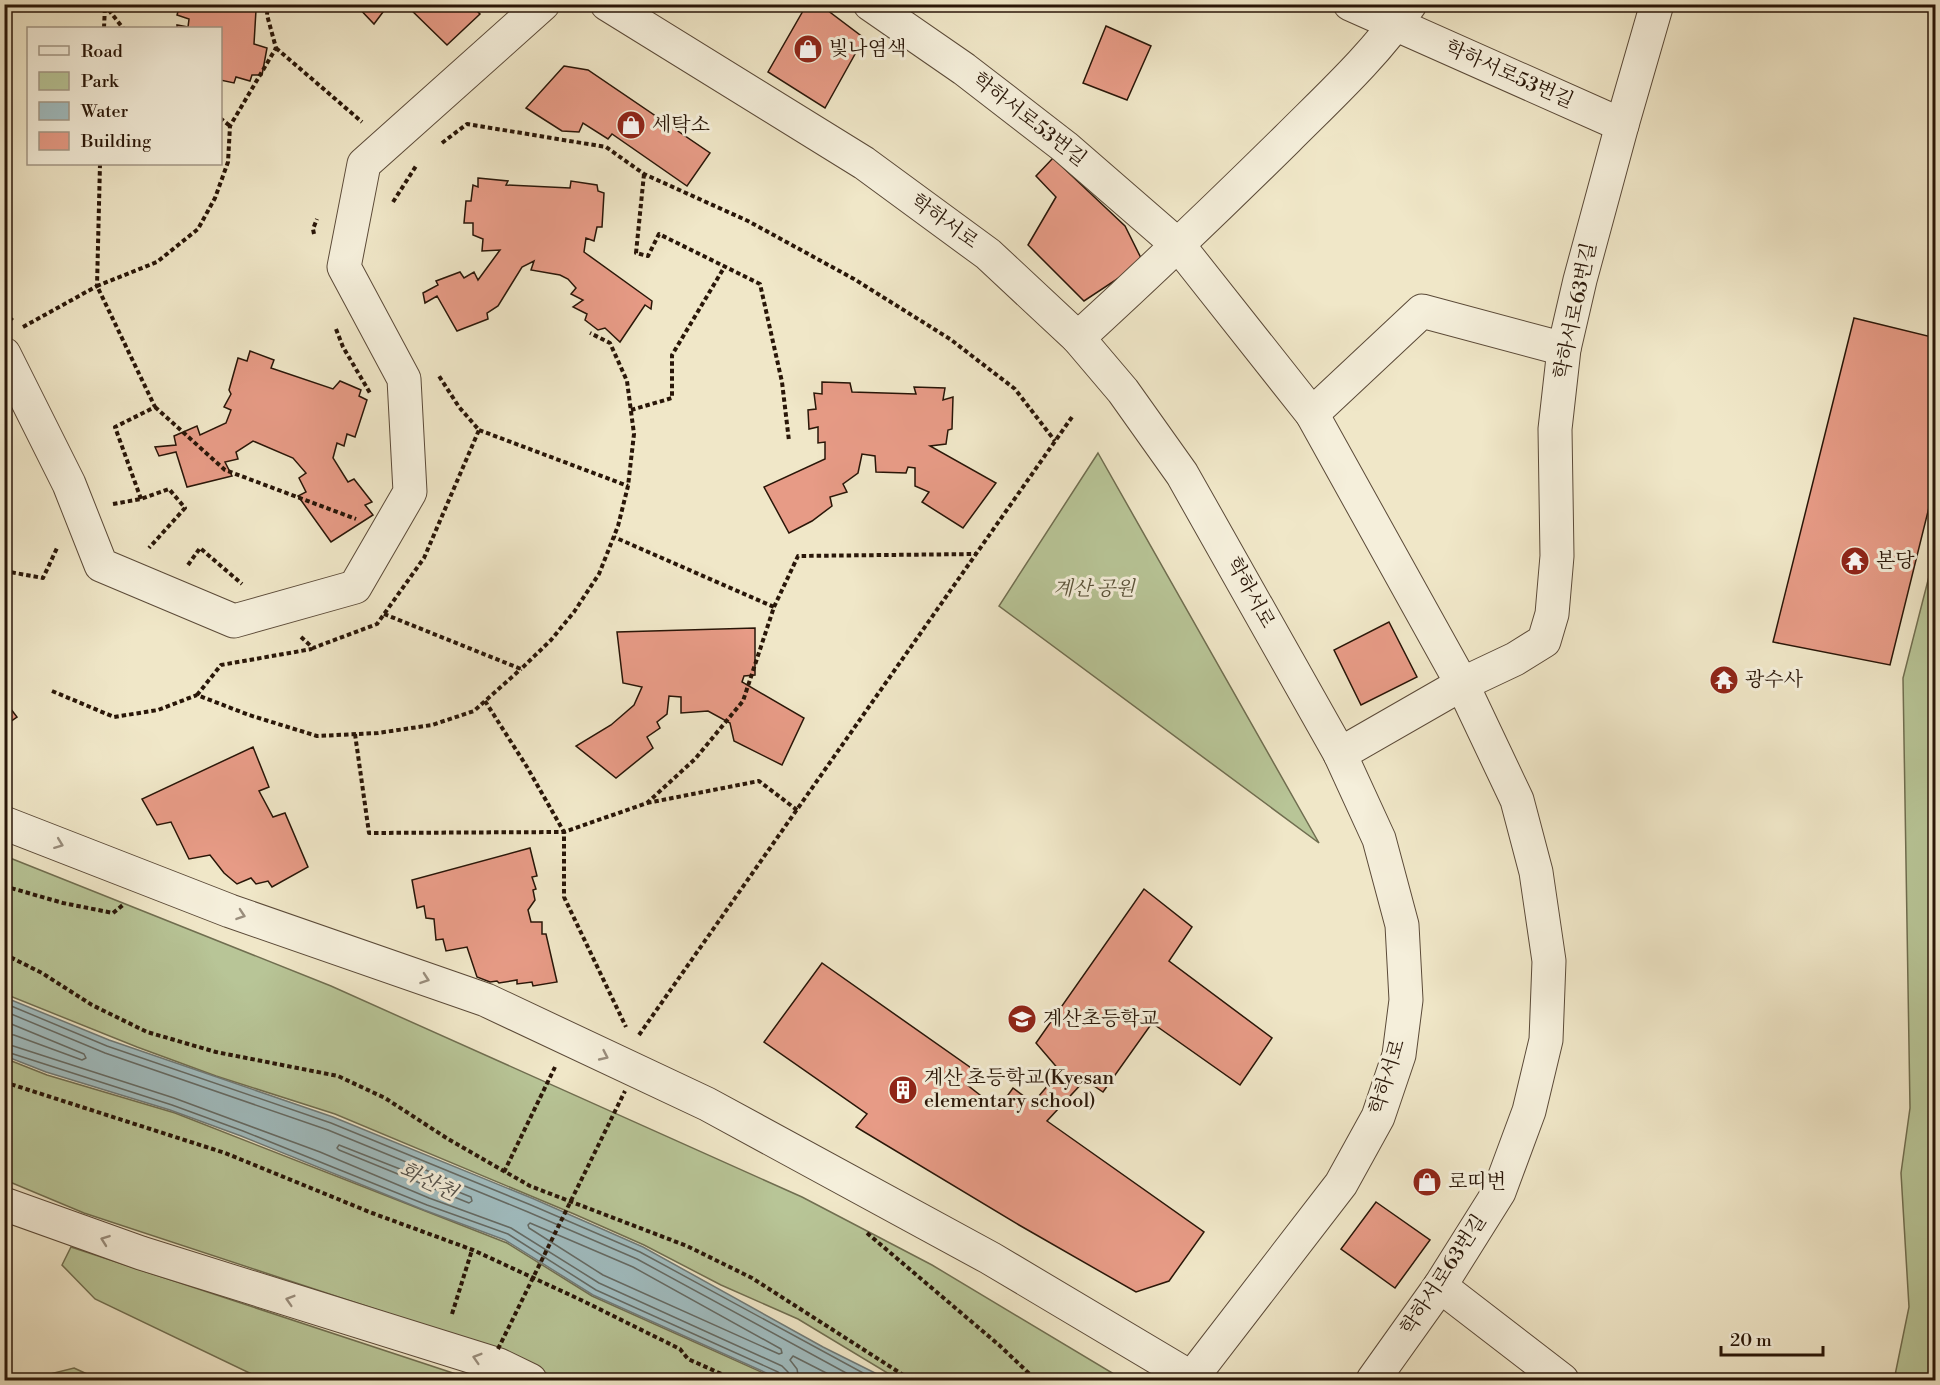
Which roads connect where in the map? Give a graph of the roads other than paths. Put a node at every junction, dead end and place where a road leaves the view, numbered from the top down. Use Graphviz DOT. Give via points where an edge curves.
graph roads {
  1 [pos="543,4"];
  2 [pos="607,4"];
  3 [pos="870,4"];
  4 [pos="1350,4"];
  5 [pos="1658,4"];
  6 [pos="1403,14"];
  7 [pos="1622,125"];
  8 [pos="1179,246"];
  9 [pos="1078,338"];
  10 [pos="13,342"];
  11 [pos="1564,349"];
  12 [pos="1312,414"];
  13 [pos="1462,684"];
  14 [pos="1340,754"];
  15 [pos="4,823"];
  16 [pos="4,1204"];
  17 [pos="1440,1286"];
  18 [pos="530,1380"];
  19 [pos="1192,1380"];
  20 [pos="1373,1380"];
  21 [pos="1562,1380"];
  1 -- 10 [label="street" via="364,164 344,267 404,379 410,492 355,587 234,621 101,565"];
  2 -- 9 [label="street, 학하서로" via="864,164 988,254"];
  3 -- 8 [label="street, 학하서로53번길" via="964,69 1065,147"];
  4 -- 6 [label="street, 학하서로53번길"];
  5 -- 7 [label="street, 학하서로63번길"];
  6 -- 7 [label="street, 학하서로53번길"];
  6 -- 8 [label="street" via="1382,44"];
  7 -- 11 [label="street, 학하서로63번길"];
  8 -- 9 [label="street"];
  8 -- 12 [label="street, 학하서로53번길"];
  9 -- 14 [label="street, 학하서로" via="1123,391 1182,474"];
  11 -- 12 [label="street" via="1422,312"];
  11 -- 13 [label="street, 학하서로63번길" via="1555,429 1557,556 1552,614 1544,641"];
  12 -- 13 [label="street, 학하서로53번길"];
  13 -- 14 [label="street, 학하서로63번길"];
  13 -- 17 [label="street, 학하서로63번길" via="1517,800 1536,872 1549,961 1548,1006 1546,1040 1529,1111 1503,1182"];
  14 -- 19 [label="street, 학하서로" via="1379,839 1402,925 1406,1000 1399,1055 1378,1117 1341,1184"];
  15 -- 19 [label="street, one-way" via="230,911 497,1005 707,1104 990,1258"];
  18 -- 16 [label="street, one-way" via="499,1365 141,1253"];
  17 -- 20 [label="street, 학하서로63번길"];
  17 -- 21 [label="street"];
}
